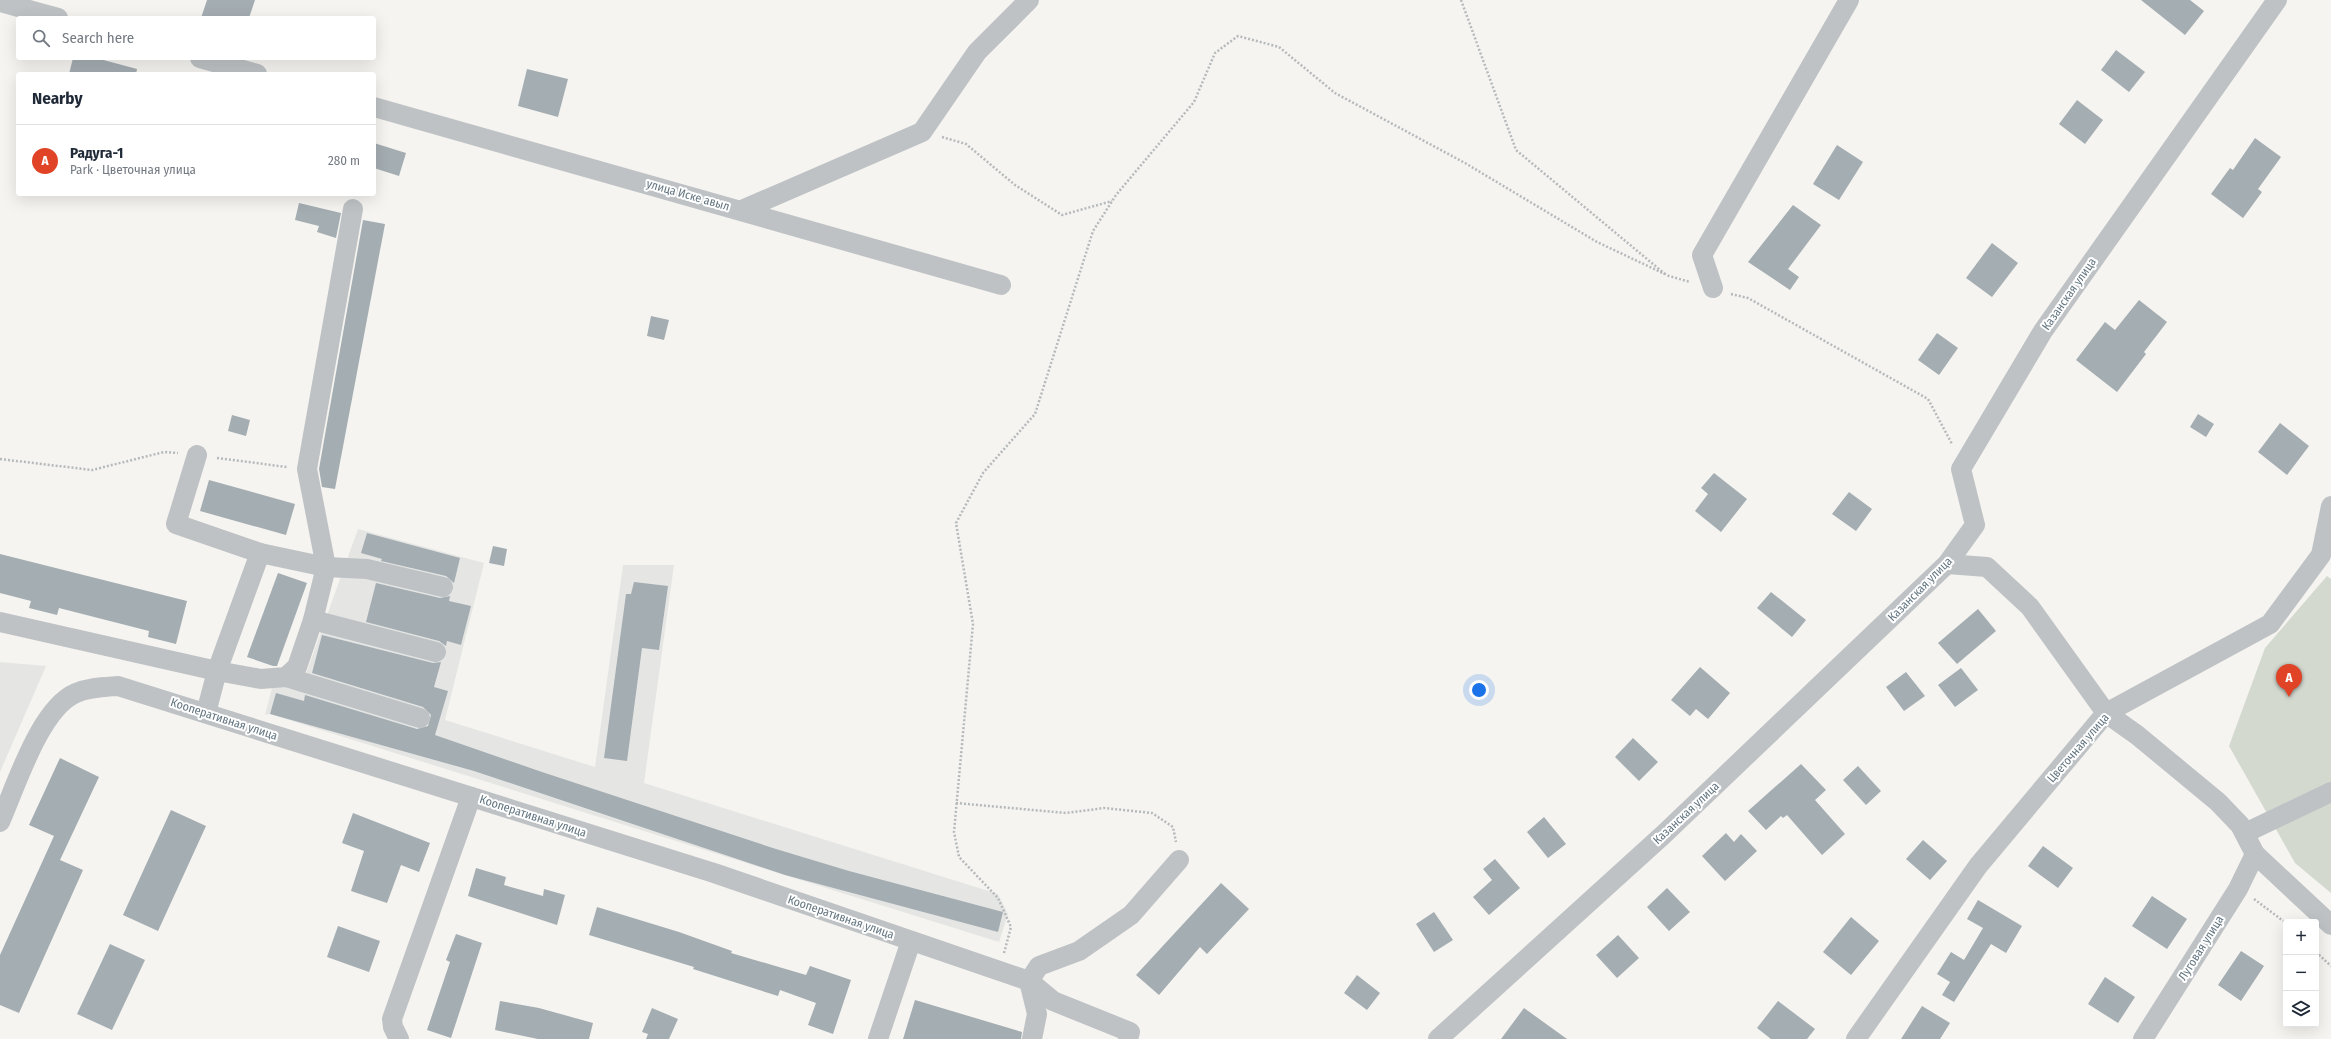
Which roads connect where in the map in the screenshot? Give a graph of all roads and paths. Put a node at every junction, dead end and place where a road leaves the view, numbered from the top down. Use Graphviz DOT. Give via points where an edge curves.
graph roads {
  1 [pos="1028,0"];
  2 [pos="1461,0"];
  3 [pos="1849,0"];
  4 [pos="2277,0"];
  5 [pos="0,2"];
  6 [pos="51,16"];
  7 [pos="207,60"];
  8 [pos="250,72"];
  9 [pos="376,108"];
  10 [pos="922,132"];
  11 [pos="1112,201"];
  12 [pos="353,209"];
  13 [pos="742,210"];
  14 [pos="1669,276"];
  15 [pos="1001,285"];
  16 [pos="1713,288"];
  17 [pos="197,455"];
  18 [pos="0,459"];
  19 [pos="307,469"];
  20 [pos="1962,469"];
  21 [pos="2331,506"];
  22 [pos="260,553"];
  23 [pos="1947,564"];
  24 [pos="326,567"];
  25 [pos="443,587"];
  26 [pos="313,620"];
  27 [pos="0,622"];
  28 [pos="436,652"];
  29 [pos="217,671"];
  30 [pos="286,677"];
  31 [pos="206,713"];
  32 [pos="2106,713"];
  33 [pos="420,718"];
  34 [pos="2331,792"];
  35 [pos="471,797"];
  36 [pos="956,803"];
  37 [pos="0,822"];
  38 [pos="2245,833"];
  39 [pos="2255,854"];
  40 [pos="1179,860"];
  41 [pos="2238,889"];
  42 [pos="2283,920"];
  43 [pos="2331,925"];
  44 [pos="911,941"];
  45 [pos="2319,955"];
  46 [pos="2331,966"];
  47 [pos="1000,971"];
  48 [pos="1029,981"];
  49 [pos="399,1039"];
  50 [pos="878,1039"];
  51 [pos="1032,1039"];
  52 [pos="1128,1039"];
  53 [pos="1438,1039"];
  54 [pos="1856,1039"];
  55 [pos="2143,1039"];
  1 -- 10 [label="street" via="977,52"];
  2 -- 14 [label="path" via="1516,150"];
  3 -- 16 [label="street" via="1702,254"];
  4 -- 20 [label="street, Казанская улица" via="2043,331"];
  5 -- 6 [label="street"];
  7 -- 8 [label="street"];
  9 -- 13 [label="street, улица Иске авыл"];
  10 -- 11 [label="path" via="966,144 1015,185 1062,215"];
  10 -- 13 [label="street"];
  11 -- 14 [label="path" via="1194,102 1215,53 1238,36 1279,47 1335,93 1465,164 1597,242"];
  11 -- 36 [label="path" via="1093,231 1035,414 983,473 956,523 973,624"];
  12 -- 19 [label="street"];
  13 -- 15 [label="street, улица Иске авыл"];
  14 -- 16 [label="path"];
  16 -- 20 [label="path" via="1748,298 1928,399 1958,455"];
  17 -- 18 [label="path" via="164,452 92,470"];
  17 -- 19 [label="path"];
  17 -- 22 [label="street" via="176,524"];
  19 -- 24 [label="street"];
  20 -- 23 [label="street, Казанская улица" via="1975,525"];
  21 -- 32 [label="street, Цветочная улица" via="2320,555 2270,624"];
  22 -- 24 [label="street"];
  22 -- 29 [label="street"];
  23 -- 32 [label="street" via="1987,567 2030,607"];
  23 -- 53 [label="street, Казанская улица" via="1663,835"];
  24 -- 25 [label="street" via="367,569"];
  24 -- 26 [label="street"];
  26 -- 28 [label="street"];
  26 -- 30 [label="street" via="297,667"];
  27 -- 29 [label="street"];
  29 -- 30 [label="street" via="261,679"];
  29 -- 31 [label="street"];
  30 -- 33 [label="street"];
  31 -- 35 [label="street, Кооперативная улица"];
  31 -- 37 [label="street, Кооперативная улица" via="118,686 97,687 75,693 56,707 43,724"];
  32 -- 38 [label="street" via="2137,735 2218,802"];
  32 -- 54 [label="street, Цветочная улица" via="1978,866"];
  34 -- 38 [label="street"];
  35 -- 44 [label="street, Кооперативная улица" via="714,873"];
  35 -- 49 [label="street" via="392,1019"];
  36 -- 40 [label="path" via="1066,813 1104,808 1152,813 1173,827"];
  36 -- 47 [label="path" via="954,832 959,857 998,898 1010,927"];
  38 -- 39 [label="street"];
  39 -- 41 [label="street, Луговая улица"];
  39 -- 43 [label="street"];
  40 -- 48 [label="street" via="1132,915 1079,951 1038,966"];
  41 -- 42 [label="path"];
  41 -- 55 [label="street, Луговая улица"];
  44 -- 47 [label="street, Кооперативная улица"];
  44 -- 50 [label="street"];
  45 -- 46 [label="path"];
  47 -- 48 [label="street, Кооперативная улица"];
  48 -- 51 [label="street" via="1037,1014"];
  48 -- 52 [label="street" via="1053,1002 1130,1032"];
}
